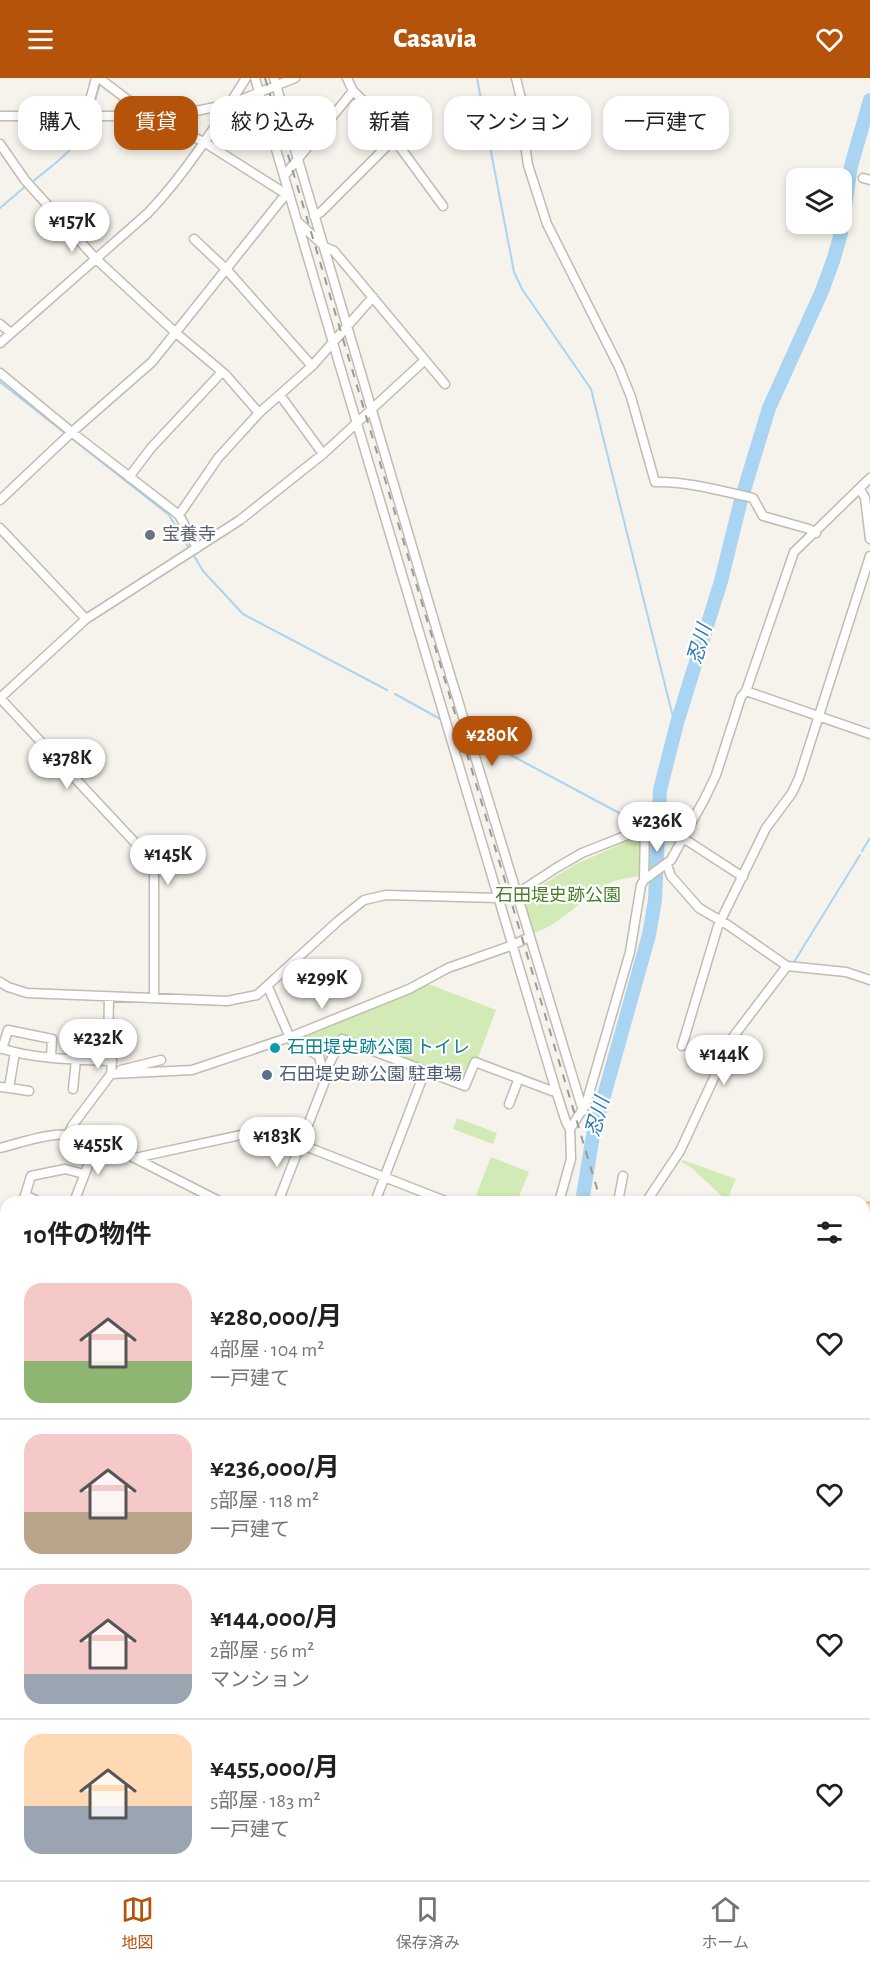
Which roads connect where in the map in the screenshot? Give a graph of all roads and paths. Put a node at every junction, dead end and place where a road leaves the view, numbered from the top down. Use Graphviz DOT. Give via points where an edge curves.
graph roads {
  1 [pos="97,78"];
  2 [pos="246,78"];
  3 [pos="255,78"];
  4 [pos="296,78"];
  5 [pos="347,78"];
  6 [pos="516,78"];
  7 [pos="275,82"];
  8 [pos="353,91"];
  9 [pos="259,93"];
  10 [pos="92,96"];
  11 [pos="121,96"];
  12 [pos="235,96"];
  13 [pos="251,96"];
  14 [pos="358,96"];
  15 [pos="0,116"];
  16 [pos="18,116"];
  17 [pos="210,133"];
  18 [pos="198,139"];
  19 [pos="204,142"];
  20 [pos="0,144"];
  21 [pos="383,150"];
  22 [pos="401,150"];
  23 [pos="299,159"];
  24 [pos="284,176"];
  25 [pos="288,194"];
  26 [pos="444,206"];
  27 [pos="314,216"];
  28 [pos="298,222"];
  29 [pos="194,239"];
  30 [pos="325,247"];
  31 [pos="95,258"];
  32 [pos="226,270"];
  33 [pos="373,297"];
  34 [pos="0,324"];
  35 [pos="347,325"];
  36 [pos="11,333"];
  37 [pos="176,333"];
  38 [pos="0,343"];
  39 [pos="332,344"];
  40 [pos="425,360"];
  41 [pos="312,366"];
  42 [pos="222,372"];
  43 [pos="0,373"];
  44 [pos="446,384"];
  45 [pos="280,395"];
  46 [pos="373,409"];
  47 [pos="259,413"];
  48 [pos="357,422"];
  49 [pos="72,432"];
  50 [pos="323,454"];
  51 [pos="129,477"];
  52 [pos="870,478"];
  53 [pos="860,489"];
  54 [pos="0,500"];
  55 [pos="179,515"];
  56 [pos="0,528"];
  57 [pos="816,533"];
  58 [pos="870,539"];
  59 [pos="197,548"];
  60 [pos="870,556"];
  61 [pos="86,619"];
  62 [pos="746,691"];
  63 [pos="819,717"];
  64 [pos="870,734"];
  65 [pos="683,838"];
  66 [pos="667,865"];
  67 [pos="743,877"];
  68 [pos="646,879"];
  69 [pos="516,893"];
  70 [pos="498,898"];
  71 [pos="720,921"];
  72 [pos="529,938"];
  73 [pos="513,945"];
  74 [pos="787,966"];
  75 [pos="870,980"];
  76 [pos="0,982"];
  77 [pos="268,987"];
  78 [pos="109,997"];
  79 [pos="154,998"];
  80 [pos="290,1037"];
  81 [pos="682,1046"];
  82 [pos="1,1048"];
  83 [pos="15,1052"];
  84 [pos="51,1057"];
  85 [pos="76,1060"];
  86 [pos="161,1060"];
  87 [pos="112,1061"];
  88 [pos="425,1071"];
  89 [pos="111,1073"];
  90 [pos="324,1074"];
  91 [pos="519,1078"];
  92 [pos="4,1087"];
  93 [pos="73,1089"];
  94 [pos="29,1091"];
  95 [pos="556,1091"];
  96 [pos="509,1104"];
  97 [pos="583,1111"];
  98 [pos="570,1129"];
  99 [pos="69,1134"];
  100 [pos="98,1140"];
  101 [pos="300,1144"];
  102 [pos="0,1148"];
  103 [pos="135,1158"];
  104 [pos="84,1174"];
  105 [pos="384,1176"];
  106 [pos="623,1176"];
  107 [pos="25,1196"];
  108 [pos="76,1196"];
  109 [pos="209,1196"];
  110 [pos="280,1196"];
  111 [pos="377,1196"];
  112 [pos="433,1196"];
  113 [pos="561,1196"];
  114 [pos="619,1196"];
  115 [pos="650,1196"];
  1 -- 10 [label="street"];
  1 -- 11 [label="street"];
  2 -- 12 [label="street"];
  3 -- 9 [label="street"];
  4 -- 7 [label="street"];
  5 -- 8 [label="street"];
  6 -- 57 [label="street" via="524,111 528,165 547,224 619,367 655,482 753,498 763,516"];
  7 -- 9 [label="street"];
  7 -- 23 [label="street"];
  8 -- 14 [label="street"];
  8 -- 23 [label="street"];
  9 -- 13 [label="street"];
  9 -- 24 [label="street"];
  15 -- 16 [label="street"];
  17 -- 19 [label="street"];
  18 -- 19 [label="street"];
  19 -- 25 [label="street"];
  19 -- 31 [label="street" via="164,196"];
  20 -- 31 [label="street" via="25,180"];
  21 -- 27 [label="street"];
  22 -- 26 [label="street"];
  23 -- 24 [label="street"];
  23 -- 27 [label="street"];
  24 -- 25 [label="street"];
  25 -- 28 [label="street"];
  25 -- 32 [label="street"];
  27 -- 30 [label="street"];
  28 -- 30 [label="street"];
  28 -- 39 [label="street"];
  29 -- 32 [label="street"];
  30 -- 33 [label="street" via="333,251"];
  30 -- 35 [label="street"];
  31 -- 36 [label="street"];
  31 -- 37 [label="street"];
  32 -- 37 [label="street"];
  32 -- 41 [label="street"];
  33 -- 35 [label="street"];
  33 -- 40 [label="street"];
  34 -- 36 [label="street"];
  35 -- 39 [label="street"];
  35 -- 46 [label="street"];
  36 -- 38 [label="street"];
  37 -- 42 [label="street"];
  37 -- 49 [label="street" via="152,362"];
  39 -- 41 [label="street"];
  39 -- 48 [label="street"];
  40 -- 44 [label="street"];
  40 -- 46 [label="street"];
  41 -- 45 [label="street"];
  42 -- 47 [label="street"];
  42 -- 51 [label="street"];
  43 -- 49 [label="street"];
  45 -- 47 [label="street"];
  45 -- 50 [label="street"];
  46 -- 48 [label="street"];
  46 -- 69 [label="street"];
  47 -- 55 [label="street" via="218,458"];
  48 -- 50 [label="street"];
  48 -- 70 [label="street"];
  49 -- 51 [label="street"];
  49 -- 54 [label="street"];
  50 -- 59 [label="street" via="240,520"];
  51 -- 55 [label="street"];
  52 -- 53 [label="street"];
  53 -- 57 [label="street"];
  53 -- 58 [label="street" via="865,498"];
  55 -- 59 [label="street"];
  56 -- 61 [label="street"];
  57 -- 62 [label="street" via="794,552"];
  59 -- 61 [label="street"];
  60 -- 63 [label="street"];
  61 -- 79 [label="street" via="0,698 154,863"];
  62 -- 63 [label="street"];
  62 -- 65 [label="street" via="716,775"];
  63 -- 64 [label="street"];
  63 -- 67 [label="street" via="792,793 769,821"];
  65 -- 66 [label="street"];
  65 -- 67 [label="street"];
  66 -- 68 [label="street"];
  66 -- 71 [label="street" via="671,876 696,905"];
  67 -- 71 [label="street"];
  68 -- 69 [label="street" via="645,828 582,853"];
  68 -- 97 [label="street" via="641,885 630,952"];
  69 -- 70 [label="street"];
  69 -- 72 [label="street"];
  70 -- 73 [label="street"];
  70 -- 77 [label="street" via="386,895 364,900"];
  71 -- 74 [label="street"];
  71 -- 81 [label="street"];
  72 -- 73 [label="street"];
  72 -- 97 [label="street"];
  73 -- 80 [label="street" via="448,968"];
  73 -- 95 [label="street"];
  74 -- 75 [label="street" via="846,972"];
  74 -- 115 [label="street" via="733,1037 680,1151"];
  76 -- 78 [label="street" via="27,993"];
  77 -- 79 [label="street" via="252,997 229,1001"];
  77 -- 80 [label="street"];
  78 -- 79 [label="street"];
  78 -- 87 [label="street" via="108,1050"];
  80 -- 89 [label="street" via="192,1070"];
  80 -- 90 [label="street" via="319,1056"];
  82 -- 83 [label="street"];
  82 -- 84 [label="street" via="8,1030 52,1039"];
  83 -- 84 [label="street"];
  83 -- 92 [label="street"];
  84 -- 85 [label="street"];
  85 -- 87 [label="street"];
  85 -- 93 [label="street"];
  86 -- 89 [label="street"];
  87 -- 89 [label="street"];
  88 -- 90 [label="street" via="342,1039"];
  88 -- 91 [label="street" via="465,1086 475,1062"];
  88 -- 105 [label="street"];
  89 -- 99 [label="street"];
  90 -- 101 [label="street" via="325,1081"];
  91 -- 95 [label="street"];
  91 -- 96 [label="street"];
  92 -- 94 [label="street"];
  95 -- 98 [label="street"];
  97 -- 98 [label="street"];
  98 -- 113 [label="street" via="571,1159"];
  99 -- 100 [label="street"];
  99 -- 102 [label="street" via="52,1134"];
  100 -- 103 [label="street"];
  100 -- 104 [label="street"];
  101 -- 103 [label="street" via="264,1130"];
  101 -- 105 [label="street"];
  101 -- 110 [label="street"];
  103 -- 109 [label="street"];
  104 -- 107 [label="street" via="65,1169 31,1176"];
  104 -- 108 [label="street"];
  105 -- 111 [label="street"];
  105 -- 112 [label="street"];
  106 -- 114 [label="street"];
}
